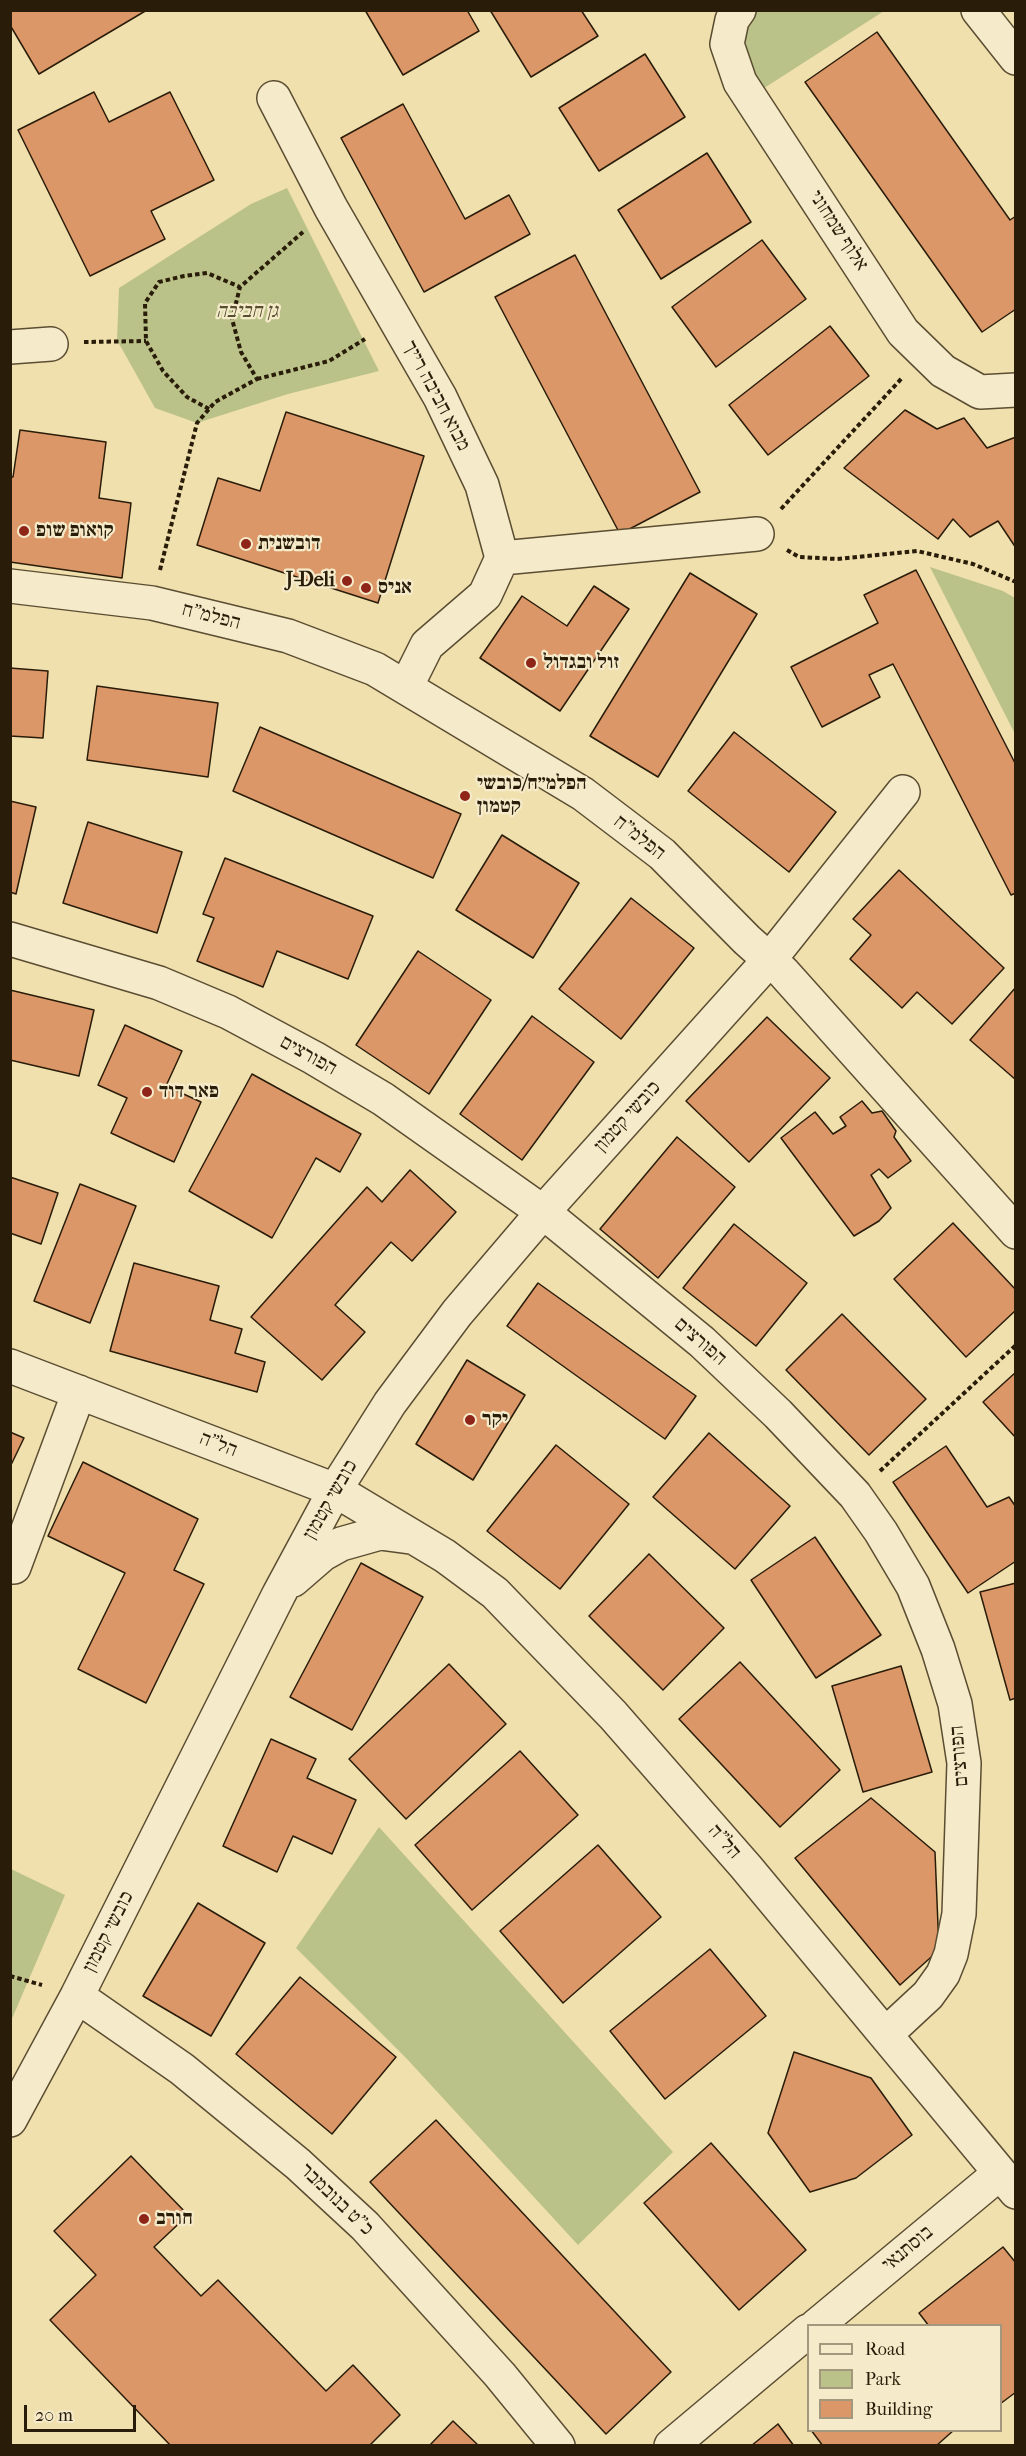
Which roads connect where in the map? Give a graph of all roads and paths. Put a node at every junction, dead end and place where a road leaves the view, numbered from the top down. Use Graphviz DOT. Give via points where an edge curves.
graph roads {
  1 [pos="739,10"];
  2 [pos="978,10"];
  3 [pos="1016,58"];
  4 [pos="274,98"];
  5 [pos="331,208"];
  6 [pos="240,287"];
  7 [pos="394,321"];
  8 [pos="146,341"];
  9 [pos="51,344"];
  10 [pos="10,347"];
  11 [pos="257,378"];
  12 [pos="1016,390"];
  13 [pos="877,405"];
  14 [pos="209,409"];
  15 [pos="758,534"];
  16 [pos="502,558"];
  17 [pos="1016,582"];
  18 [pos="10,586"];
  19 [pos="152,603"];
  20 [pos="406,687"];
  21 [pos="903,792"];
  22 [pos="10,939"];
  23 [pos="770,959"];
  24 [pos="543,1212"];
  25 [pos="1016,1232"];
  26 [pos="1016,1345"];
  27 [pos="10,1366"];
  28 [pos="79,1392"];
  29 [pos="334,1490"];
  30 [pos="855,1495"];
  31 [pos="419,1539"];
  32 [pos="10,1566"];
  33 [pos="279,1594"];
  34 [pos="10,1971"];
  35 [pos="16,1976"];
  36 [pos="77,1996"];
  37 [pos="886,2034"];
  38 [pos="10,2120"];
  39 [pos="1008,2183"];
  40 [pos="817,2324"];
  41 [pos="807,2332"];
  42 [pos="558,2445"];
  43 [pos="671,2445"];
  1 -- 12 [label="street, אלוף שמחוני" via="732,20 727,44 741,82 903,332 943,371 980,392"];
  2 -- 3 [label="street"];
  4 -- 5 [label="street, מבוא חביבה רייך"];
  5 -- 6 [label="path"];
  5 -- 7 [label="street, מבוא חביבה רייך"];
  6 -- 8 [label="path" via="207,273 159,282 145,303"];
  6 -- 11 [label="path" via="232,319 241,352"];
  7 -- 11 [label="path" via="329,361"];
  7 -- 16 [label="street, מבוא חביבה רייך" via="440,397 482,485"];
  8 -- 9 [label="path"];
  8 -- 14 [label="path" via="163,371 187,397"];
  9 -- 10 [label="street"];
  11 -- 14 [label="path"];
  13 -- 15 [label="path"];
  14 -- 19 [label="path" via="197,423"];
  15 -- 16 [label="street"];
  15 -- 17 [label="path" via="799,557 837,559 917,551 973,564"];
  16 -- 20 [label="street" via="485,595 427,645"];
  18 -- 19 [label="street, הפלמ\"ח"];
  19 -- 20 [label="street, הפלמ\"ח" via="288,636 375,669"];
  20 -- 23 [label="street, הפלמ\"ח" via="592,801 662,854"];
  21 -- 23 [label="street, כובשי קטמון"];
  22 -- 24 [label="street, הפורצים" via="159,983 228,1012 383,1099"];
  23 -- 24 [label="street, כובשי קטמון"];
  23 -- 25 [label="street, הפלמ\"ח"];
  24 -- 29 [label="street, כובשי קטמון" via="457,1313 390,1403"];
  24 -- 30 [label="street, הפורצים" via="702,1342"];
  26 -- 30 [label="path"];
  27 -- 28 [label="street, הל\"ה"];
  28 -- 29 [label="street, הל\"ה"];
  28 -- 32 [label="street" via="14,1567"];
  29 -- 31 [label="street, הל\"ה"];
  29 -- 33 [label="street, כובשי קטמון"];
  30 -- 37 [label="street, הפורצים" via="913,1586 955,1704 964,1763 958,1914 951,1954 928,1995"];
  31 -- 33 [label="street, הל\"ה" via="380,1533 341,1544 304,1568"];
  31 -- 37 [label="street, הל\"ה" via="495,1593 606,1707"];
  33 -- 36 [label="street, כובשי קטמון"];
  34 -- 35 [label="path"];
  36 -- 38 [label="street, כובשי קטמון"];
  36 -- 42 [label="street, כ\"ט בנובמבר" via="240,2114 365,2226"];
  37 -- 39 [label="street, הל\"ה"];
  39 -- 40 [label="street, בוסתנאי"];
  41 -- 43 [label="street"];
}
